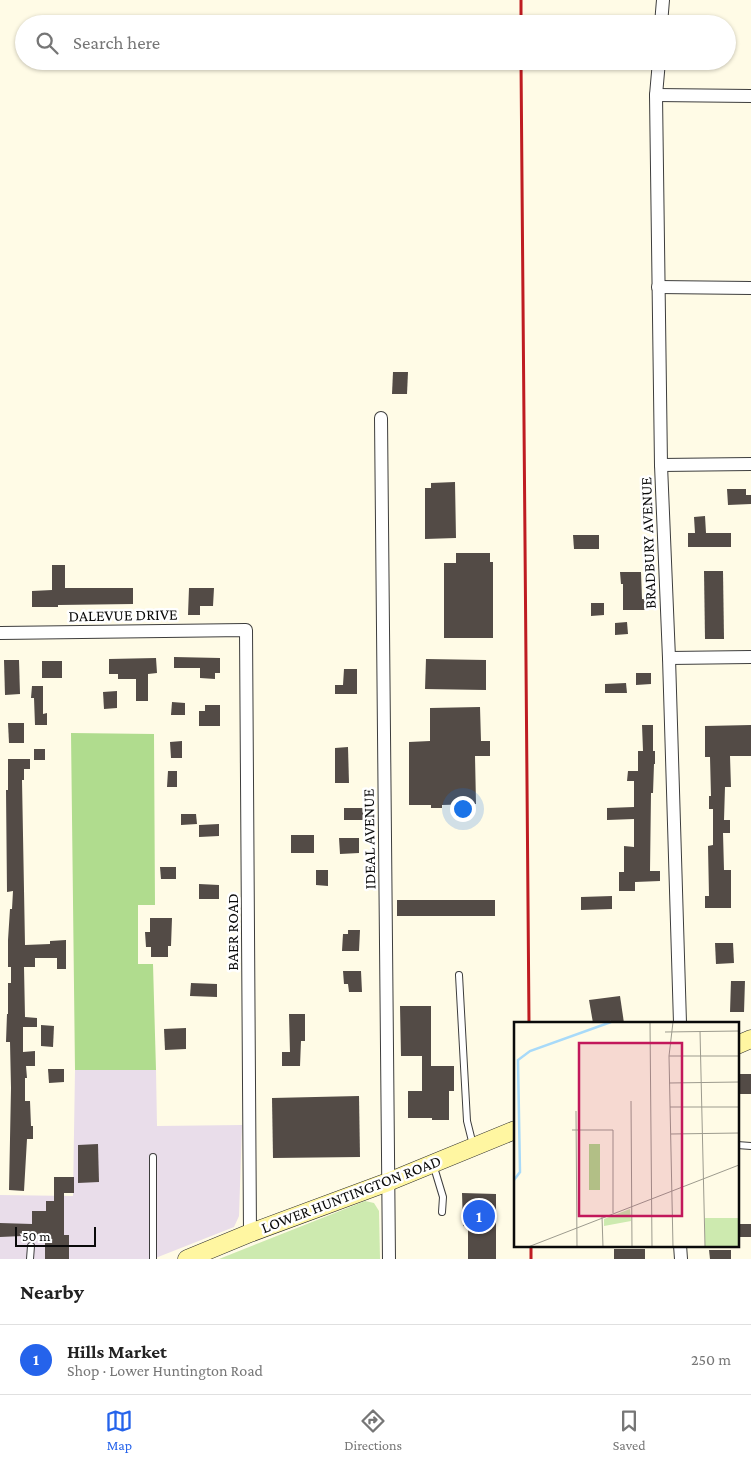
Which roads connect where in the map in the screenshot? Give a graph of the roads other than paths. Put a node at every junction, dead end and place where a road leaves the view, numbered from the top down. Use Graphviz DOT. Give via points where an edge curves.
graph roads {
  1 [pos="663,0"];
  2 [pos="662,15"];
  3 [pos="657,70"];
  4 [pos="656,95"];
  5 [pos="751,96"];
  6 [pos="658,287"];
  7 [pos="751,288"];
  8 [pos="381,418"];
  9 [pos="751,464"];
  10 [pos="661,465"];
  11 [pos="246,630"];
  12 [pos="0,633"];
  13 [pos="669,658"];
  14 [pos="751,658"];
  15 [pos="460,974"];
  16 [pos="680,1022"];
  17 [pos="751,1039"];
  18 [pos="738,1045"];
  19 [pos="514,1130"];
  20 [pos="738,1145"];
  21 [pos="474,1146"];
  22 [pos="751,1146"];
  23 [pos="154,1157"];
  24 [pos="432,1163"];
  25 [pos="388,1182"];
  26 [pos="442,1212"];
  27 [pos="250,1233"];
  28 [pos="31,1246"];
  29 [pos="680,1246"];
  30 [pos="30,1259"];
  31 [pos="153,1259"];
  32 [pos="187,1259"];
  33 [pos="389,1259"];
  34 [pos="681,1259"];
  1 -- 2 [label="street"];
  3 -- 4 [label="street, BRADBURY AVENUE"];
  4 -- 5 [label="street"];
  4 -- 6 [label="street, BRADBURY AVENUE"];
  6 -- 7 [label="street"];
  6 -- 10 [label="street, BRADBURY AVENUE"];
  8 -- 25 [label="street, IDEAL AVENUE"];
  9 -- 10 [label="street"];
  10 -- 13 [label="street, BRADBURY AVENUE"];
  11 -- 12 [label="street, DALEVUE DRIVE"];
  11 -- 27 [label="street, BAER ROAD"];
  13 -- 14 [label="street"];
  13 -- 16 [label="street, BRADBURY AVENUE"];
  15 -- 21 [label="lane" via="467,1121"];
  17 -- 18 [label="main road"];
  19 -- 21 [label="main road, LOWER HUNTINGTON ROAD"];
  20 -- 22 [label="lane"];
  21 -- 24 [label="main road, LOWER HUNTINGTON ROAD"];
  23 -- 31 [label="lane"];
  24 -- 25 [label="main road, LOWER HUNTINGTON ROAD"];
  24 -- 26 [label="lane" via="443,1197"];
  25 -- 27 [label="main road, LOWER HUNTINGTON ROAD"];
  25 -- 33 [label="street, IDEAL AVENUE"];
  27 -- 32 [label="main road, LOWER HUNTINGTON ROAD"];
  28 -- 30 [label="lane"];
  29 -- 34 [label="street"];
}
